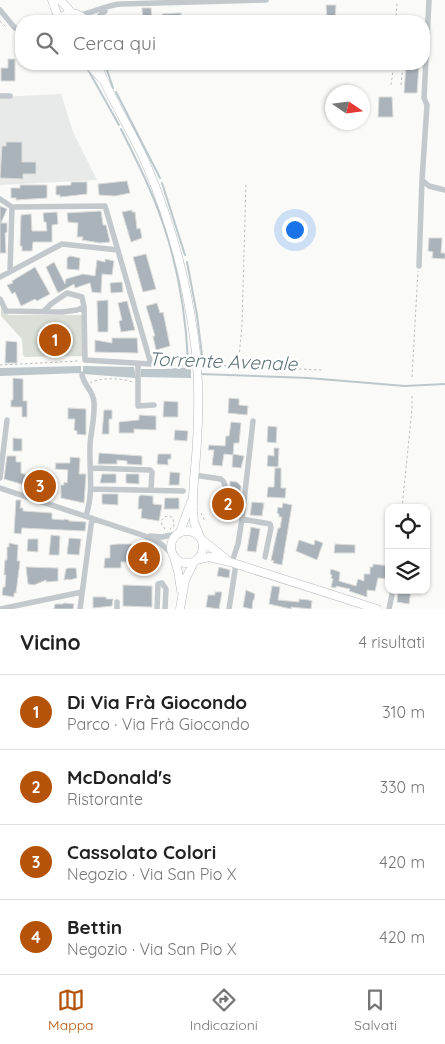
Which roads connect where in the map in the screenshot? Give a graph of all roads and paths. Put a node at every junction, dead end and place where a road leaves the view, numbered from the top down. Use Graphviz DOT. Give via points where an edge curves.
graph roads {
  1 [pos="52,0"];
  2 [pos="60,0"];
  3 [pos="266,0"];
  4 [pos="430,0"];
  5 [pos="158,1"];
  6 [pos="209,1"];
  7 [pos="397,2"];
  8 [pos="115,4"];
  9 [pos="0,10"];
  10 [pos="56,15"];
  11 [pos="78,15"];
  12 [pos="83,15"];
  13 [pos="99,15"];
  14 [pos="396,15"];
  15 [pos="429,15"];
  16 [pos="15,28"];
  17 [pos="93,70"];
  18 [pos="99,70"];
  19 [pos="393,70"];
  20 [pos="403,70"];
  21 [pos="426,70"];
  22 [pos="104,82"];
  23 [pos="402,85"];
  24 [pos="391,86"];
  25 [pos="0,96"];
  26 [pos="10,96"];
  27 [pos="422,180"];
  28 [pos="246,182"];
  29 [pos="445,190"];
  30 [pos="0,199"];
  31 [pos="12,207"];
  32 [pos="118,250"];
  33 [pos="419,266"];
  34 [pos="10,271"];
  35 [pos="0,277"];
  36 [pos="0,299"];
  37 [pos="84,307"];
  38 [pos="46,310"];
  39 [pos="85,360"];
  40 [pos="151,364"];
  41 [pos="0,365"];
  42 [pos="138,366"];
  43 [pos="196,366"];
  44 [pos="238,367"];
  45 [pos="322,370"];
  46 [pos="82,374"];
  47 [pos="412,377"];
  48 [pos="138,379"];
  49 [pos="88,387"];
  50 [pos="412,395"];
  51 [pos="154,405"];
  52 [pos="7,420"];
  53 [pos="253,421"];
  54 [pos="91,468"];
  55 [pos="194,474"];
  56 [pos="0,478"];
  57 [pos="91,489"];
  58 [pos="0,490"];
  59 [pos="151,490"];
  60 [pos="183,491"];
  61 [pos="192,495"];
  62 [pos="402,504"];
  63 [pos="215,510"];
  64 [pos="201,516"];
  65 [pos="89,517"];
  66 [pos="242,519"];
  67 [pos="205,522"];
  68 [pos="165,529"];
  69 [pos="163,532"];
  70 [pos="179,533"];
  71 [pos="145,536"];
  72 [pos="200,538"];
  73 [pos="172,555"];
  74 [pos="265,557"];
  75 [pos="195,561"];
  76 [pos="233,563"];
  77 [pos="82,592"];
  78 [pos="392,594"];
  79 [pos="182,596"];
  80 [pos="0,609"];
  81 [pos="80,609"];
  82 [pos="158,609"];
  83 [pos="165,609"];
  84 [pos="180,609"];
  85 [pos="229,609"];
  86 [pos="377,609"];
  87 [pos="388,609"];
  1 -- 10 [label="main road"];
  2 -- 11 [label="main road"];
  3 -- 6 [label="street"];
  4 -- 15 [label="street"];
  5 -- 6 [label="street"];
  5 -- 8 [label="street"];
  7 -- 14 [label="path"];
  8 -- 12 [label="street"];
  8 -- 13 [label="street"];
  9 -- 16 [label="street"];
  17 -- 22 [label="main road"];
  18 -- 22 [label="main road"];
  19 -- 24 [label="path"];
  20 -- 23 [label="path"];
  21 -- 27 [label="street"];
  22 -- 43 [label="main road" via="162,204 188,303"];
  25 -- 26 [label="street"];
  27 -- 29 [label="street" via="429,186"];
  27 -- 33 [label="street"];
  28 -- 44 [label="path"];
  30 -- 31 [label="street"];
  31 -- 32 [label="street" via="105,206"];
  31 -- 34 [label="street"];
  32 -- 34 [label="street" via="62,244"];
  32 -- 40 [label="street"];
  33 -- 47 [label="path"];
  34 -- 35 [label="street"];
  36 -- 38 [label="street" via="6,311"];
  37 -- 38 [label="street" via="62,312"];
  37 -- 38 [label="street" via="82,297 67,294"];
  37 -- 39 [label="street"];
  39 -- 41 [label="path"];
  39 -- 42 [label="street"];
  40 -- 42 [label="street"];
  40 -- 43 [label="path"];
  42 -- 48 [label="street"];
  43 -- 44 [label="path"];
  43 -- 55 [label="main road" via="198,425"];
  44 -- 45 [label="path"];
  46 -- 49 [label="street"];
  48 -- 49 [label="path" via="134,382 98,380 92,381"];
  48 -- 51 [label="street" via="138,406"];
  49 -- 54 [label="street" via="94,402"];
  50 -- 62 [label="path"];
  52 -- 56 [label="street"];
  53 -- 66 [label="street"];
  54 -- 57 [label="street"];
  54 -- 59 [label="street" via="150,470"];
  55 -- 61 [label="main road"];
  55 -- 63 [label="street" via="224,481 223,502"];
  57 -- 59 [label="street"];
  57 -- 65 [label="street"];
  58 -- 65 [label="street"];
  59 -- 60 [label="street"];
  61 -- 70 [label="main road"];
  61 -- 72 [label="main road" via="193,518"];
  64 -- 67 [label="path"];
  65 -- 71 [label="street"];
  65 -- 77 [label="street"];
  66 -- 74 [label="street" via="270,524"];
  66 -- 76 [label="street"];
  68 -- 69 [label="path" via="162,520 171,516 175,520 174,526"];
  70 -- 71 [label="street" via="164,537"];
  70 -- 72 [label="main road" via="190,531"];
  70 -- 73 [label="main road" via="171,544"];
  71 -- 73 [label="street" via="161,544"];
  72 -- 75 [label="main road" via="202,550"];
  72 -- 76 [label="main road"];
  73 -- 75 [label="main road" via="182,563"];
  73 -- 79 [label="main road"];
  75 -- 76 [label="main road" via="209,557"];
  75 -- 79 [label="main road" via="186,576"];
  76 -- 85 [label="street"];
  76 -- 86 [label="main road"];
  77 -- 80 [label="street"];
  77 -- 81 [label="street"];
  78 -- 87 [label="street"];
  79 -- 84 [label="main road"];
  82 -- 83 [label="street" via="158,584 162,583 166,588"];
}
